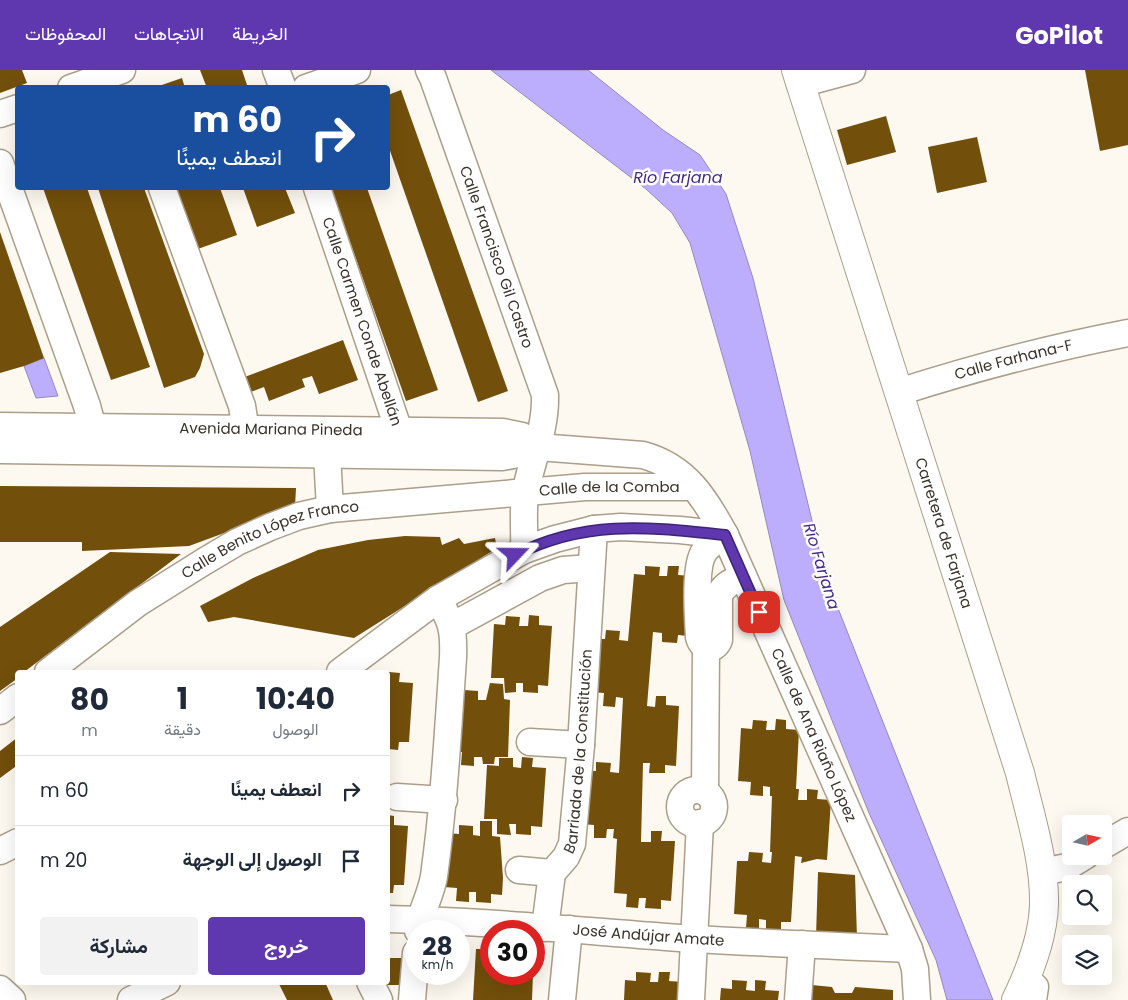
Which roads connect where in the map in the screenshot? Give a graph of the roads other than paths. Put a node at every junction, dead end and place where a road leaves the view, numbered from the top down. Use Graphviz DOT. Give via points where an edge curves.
graph roads {
  1 [pos="276,70"];
  2 [pos="357,70"];
  3 [pos="428,70"];
  4 [pos="852,70"];
  5 [pos="123,76"];
  6 [pos="798,77"];
  7 [pos="85,85"];
  8 [pos="282,85"];
  9 [pos="314,85"];
  10 [pos="15,109"];
  11 [pos="0,114"];
  12 [pos="0,163"];
  13 [pos="163,190"];
  14 [pos="318,190"];
  15 [pos="1128,333"];
  16 [pos="899,392"];
  17 [pos="0,426"];
  18 [pos="399,431"];
  19 [pos="96,438"];
  20 [pos="248,440"];
  21 [pos="538,447"];
  22 [pos="0,450"];
  23 [pos="327,454"];
  24 [pos="405,456"];
  25 [pos="693,487"];
  26 [pos="525,491"];
  27 [pos="330,509"];
  28 [pos="594,529"];
  29 [pos="725,535"];
  30 [pos="524,550"];
  31 [pos="591,568"];
  32 [pos="743,576"];
  33 [pos="438,598"];
  34 [pos="452,626"];
  35 [pos="706,648"];
  36 [pos="51,670"];
  37 [pos="343,670"];
  38 [pos="15,699"];
  39 [pos="0,711"];
  40 [pos="530,742"];
  41 [pos="581,745"];
  42 [pos="397,797"];
  43 [pos="444,800"];
  44 [pos="1128,831"];
  45 [pos="1112,840"];
  46 [pos="15,843"];
  47 [pos="0,850"];
  48 [pos="1070,865"];
  49 [pos="520,870"];
  50 [pos="1042,872"];
  51 [pos="552,873"];
  52 [pos="390,919"];
  53 [pos="421,920"];
  54 [pos="405,923"];
  55 [pos="470,927"];
  56 [pos="557,928"];
  57 [pos="694,939"];
  58 [pos="802,944"];
  59 [pos="909,949"];
  60 [pos="161,985"];
  61 [pos="372,985"];
  62 [pos="413,985"];
  63 [pos="0,989"];
  64 [pos="1025,993"];
  65 [pos="12,1000"];
  66 [pos="131,1000"];
  67 [pos="379,1000"];
  68 [pos="412,1000"];
  69 [pos="562,1000"];
  70 [pos="691,1000"];
  71 [pos="798,1000"];
  72 [pos="917,1000"];
  1 -- 8 [label="street"];
  2 -- 9 [label="street"];
  3 -- 21 [label="street, Calle Francisco Gil Castro" via="437,87 545,395 546,412"];
  4 -- 6 [label="street"];
  5 -- 7 [label="street"];
  6 -- 16 [label="main road, Carretera de Farjana"];
  10 -- 11 [label="street"];
  12 -- 19 [label="street"];
  13 -- 20 [label="street" via="242,406"];
  14 -- 18 [label="street, Calle Carmen Conde Abellán"];
  15 -- 16 [label="street, Calle Farhana-F" via="1016,357"];
  16 -- 50 [label="main road, Carretera de Farjana" via="1020,773"];
  17 -- 19 [label="street, Avenida Mariana Pineda"];
  18 -- 20 [label="street, Avenida Mariana Pineda"];
  18 -- 21 [label="street, Avenida Mariana Pineda" via="513,433"];
  18 -- 24 [label="street, Calle Carmen Conde Abellán"];
  19 -- 20 [label="street, Avenida Mariana Pineda"];
  19 -- 22 [label="street, Avenida Mariana Pineda"];
  20 -- 23 [label="street, Avenida Mariana Pineda"];
  21 -- 24 [label="street, Avenida Mariana Pineda" via="502,457"];
  21 -- 25 [label="street, Avenida Mariana Pineda" via="643,455 674,468"];
  21 -- 26 [label="street, Calle Francisco Gil Castro"];
  23 -- 24 [label="street, Avenida Mariana Pineda"];
  23 -- 27 [label="street"];
  25 -- 26 [label="street, Calle de la Comba" via="585,487"];
  25 -- 29 [label="street, Avenida Mariana Pineda" via="708,504"];
  26 -- 27 [label="street, Calle Benito López Franco"];
  26 -- 30 [label="street, Calle Francisco Gil Castro"];
  27 -- 36 [label="street, Calle Benito López Franco" via="299,516 237,542 138,603"];
  28 -- 29 [label="street" via="680,530"];
  28 -- 30 [label="street"];
  28 -- 31 [label="street, Barriada de la Constitución"];
  29 -- 32 [label="street, Calle de Ana Riaño López"];
  29 -- 35 [label="street" via="705,550 698,569 699,638"];
  30 -- 33 [label="street"];
  31 -- 34 [label="street" via="563,570 540,578"];
  31 -- 41 [label="street, Barriada de la Constitución"];
  32 -- 35 [label="street" via="721,591 719,640 712,648"];
  32 -- 59 [label="street, Calle de Ana Riaño López"];
  33 -- 34 [label="street"];
  33 -- 37 [label="street"];
  34 -- 43 [label="street" via="454,640"];
  35 -- 57 [label="street" via="705,792 690,792 681,804 685,819 700,824"];
  38 -- 39 [label="street"];
  40 -- 41 [label="street"];
  41 -- 51 [label="street, Barriada de la Constitución" via="572,844"];
  42 -- 43 [label="street"];
  43 -- 53 [label="street" via="434,879"];
  44 -- 45 [label="street"];
  46 -- 47 [label="street"];
  48 -- 50 [label="street"];
  49 -- 51 [label="street"];
  50 -- 64 [label="main road, Carretera de Farjana" via="1044,906"];
  51 -- 56 [label="street, Barriada de la Constitución"];
  52 -- 54 [label="street, José Andújar Amate"];
  55 -- 56 [label="street, José Andújar Amate"];
  56 -- 57 [label="street, José Andújar Amate"];
  56 -- 69 [label="street, Barriada de la Constitución"];
  57 -- 58 [label="street, José Andújar Amate"];
  57 -- 70 [label="street"];
  58 -- 59 [label="street, José Andújar Amate"];
  58 -- 71 [label="street"];
  59 -- 72 [label="street, Calle de Ana Riaño López" via="915,969"];
  60 -- 66 [label="street"];
  61 -- 67 [label="street"];
  62 -- 68 [label="street"];
  63 -- 65 [label="street"];
}
